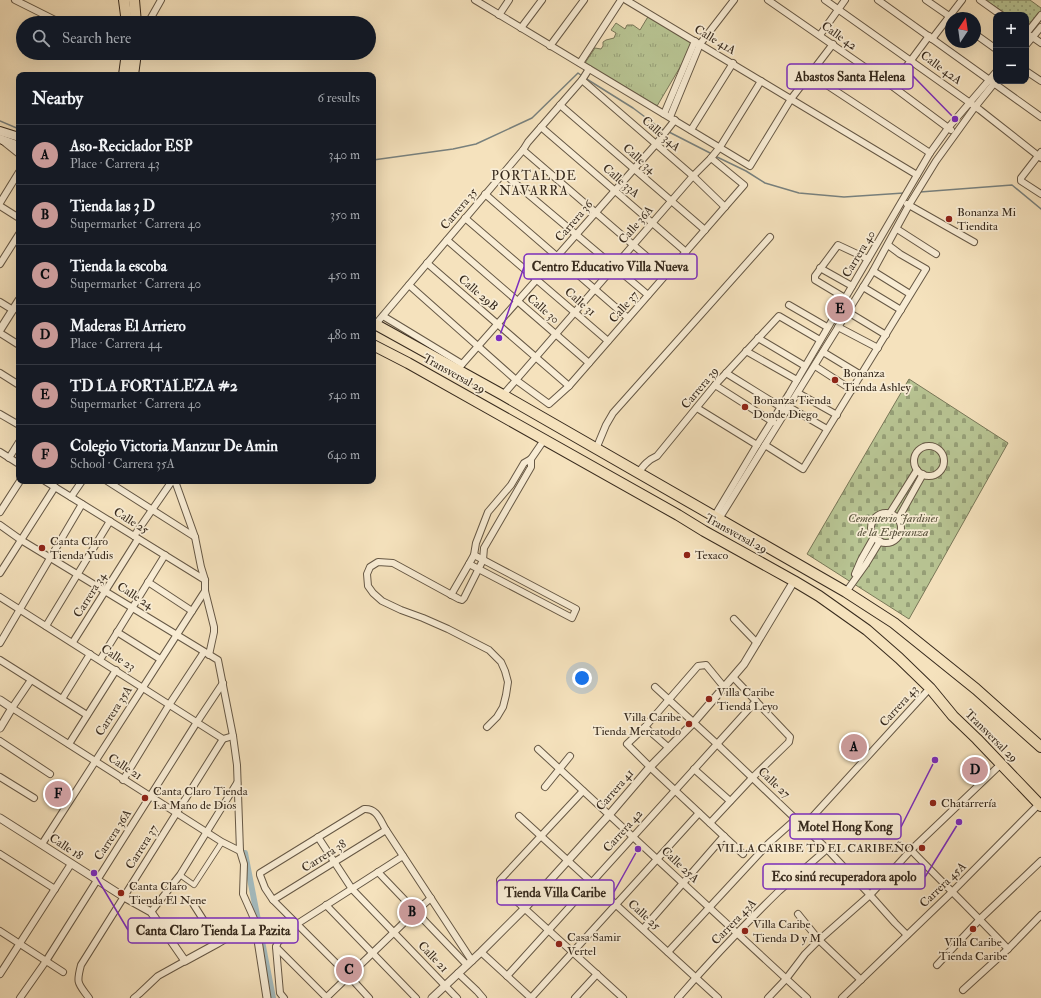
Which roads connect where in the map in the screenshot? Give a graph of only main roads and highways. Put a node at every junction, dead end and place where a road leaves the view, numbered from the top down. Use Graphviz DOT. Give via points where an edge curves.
graph roads {
  1 [pos="124,0"];
  2 [pos="134,0"];
  3 [pos="126,16"];
  4 [pos="135,16"];
  5 [pos="126,60"];
  6 [pos="137,60"];
  7 [pos="124,72"];
  8 [pos="135,72"];
  9 [pos="0,131"];
  10 [pos="16,136"];
  11 [pos="1,141"];
  12 [pos="16,145"];
  13 [pos="376,325"];
  14 [pos="376,347"];
  15 [pos="1041,747"];
  16 [pos="1040,805"];
  1 -- 3 [label="highway"];
  2 -- 4 [label="highway"];
  5 -- 7 [label="highway"];
  6 -- 8 [label="highway"];
  9 -- 10 [label="main road"];
  11 -- 12 [label="main road"];
  13 -- 15 [label="highway, Transversal 29" via="460,367 503,396 846,592 894,623 976,689"];
  14 -- 16 [label="highway, Transversal 29" via="794,580 818,596 867,630 899,658"];
}
